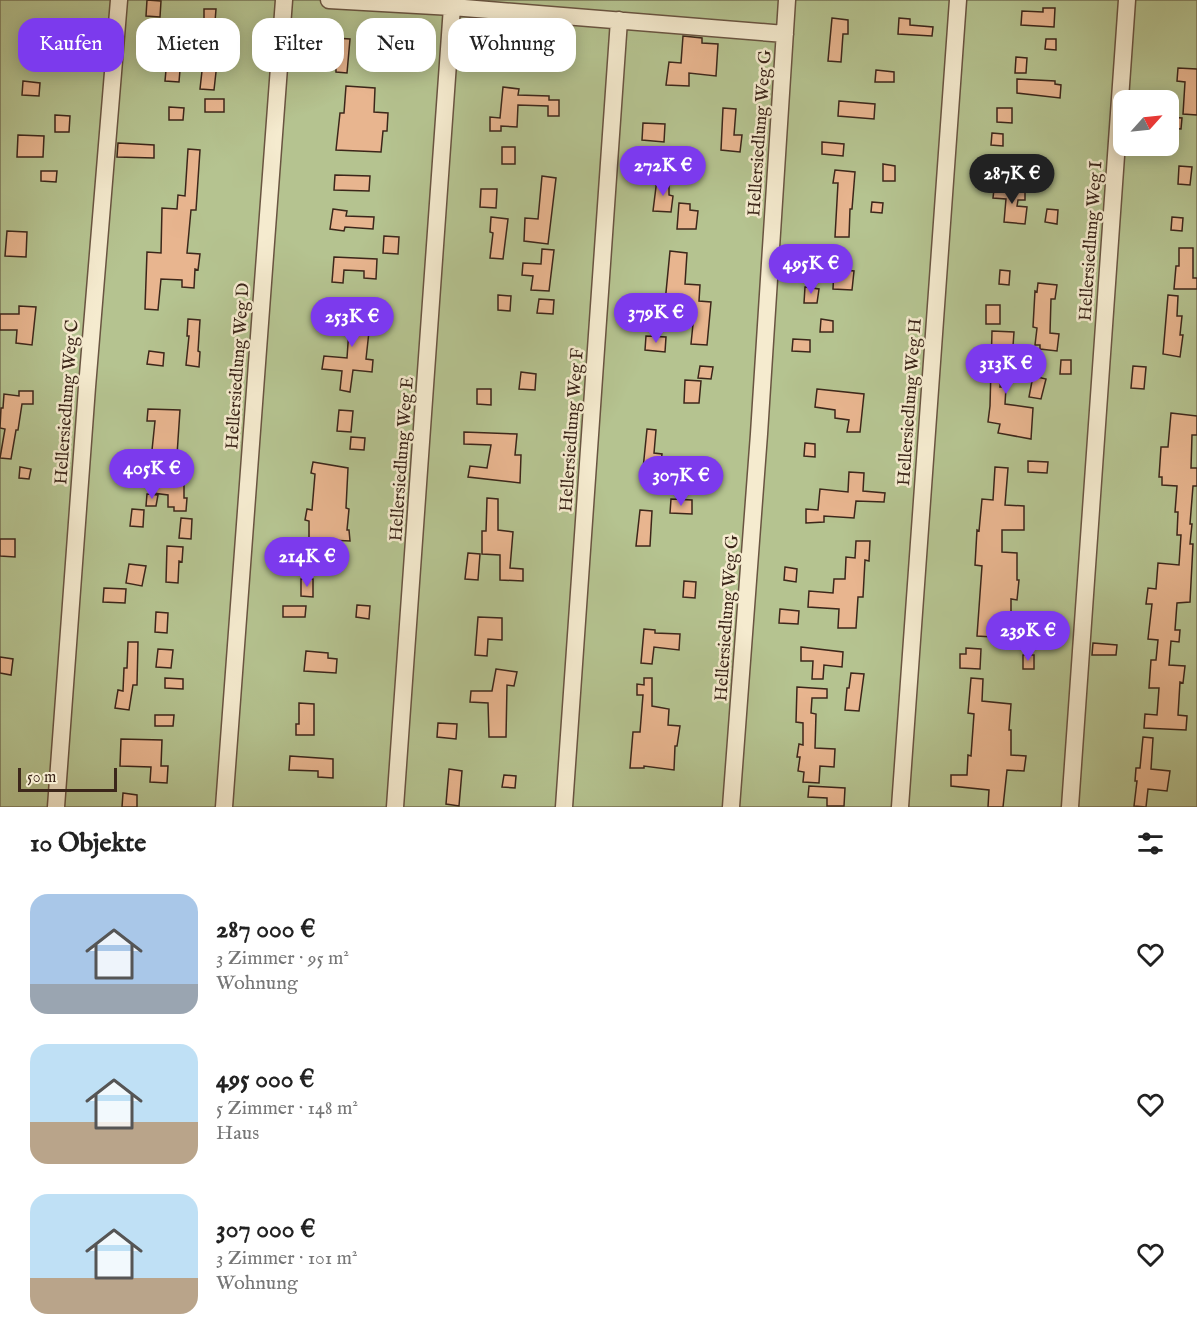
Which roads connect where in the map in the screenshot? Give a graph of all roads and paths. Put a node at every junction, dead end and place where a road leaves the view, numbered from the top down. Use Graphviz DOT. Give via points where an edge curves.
graph roads {
  1 [pos="119,0"];
  2 [pos="284,0"];
  3 [pos="329,0"];
  4 [pos="787,0"];
  5 [pos="958,0"];
  6 [pos="1127,0"];
  7 [pos="452,7"];
  8 [pos="619,20"];
  9 [pos="785,34"];
  10 [pos="56,807"];
  11 [pos="225,807"];
  12 [pos="395,807"];
  13 [pos="564,807"];
  14 [pos="731,807"];
  15 [pos="900,807"];
  16 [pos="1070,807"];
  1 -- 10 [label="lane, Hellersiedlung Weg C"];
  2 -- 11 [label="lane, Hellersiedlung Weg D"];
  3 -- 7 [label="lane"];
  4 -- 9 [label="lane, Hellersiedlung Weg G"];
  5 -- 15 [label="lane, Hellersiedlung Weg H"];
  6 -- 16 [label="lane, Hellersiedlung Weg I"];
  7 -- 8 [label="lane"];
  7 -- 12 [label="lane, Hellersiedlung Weg E"];
  8 -- 9 [label="lane"];
  8 -- 13 [label="lane, Hellersiedlung Weg F"];
  9 -- 14 [label="lane, Hellersiedlung Weg G"];
}
